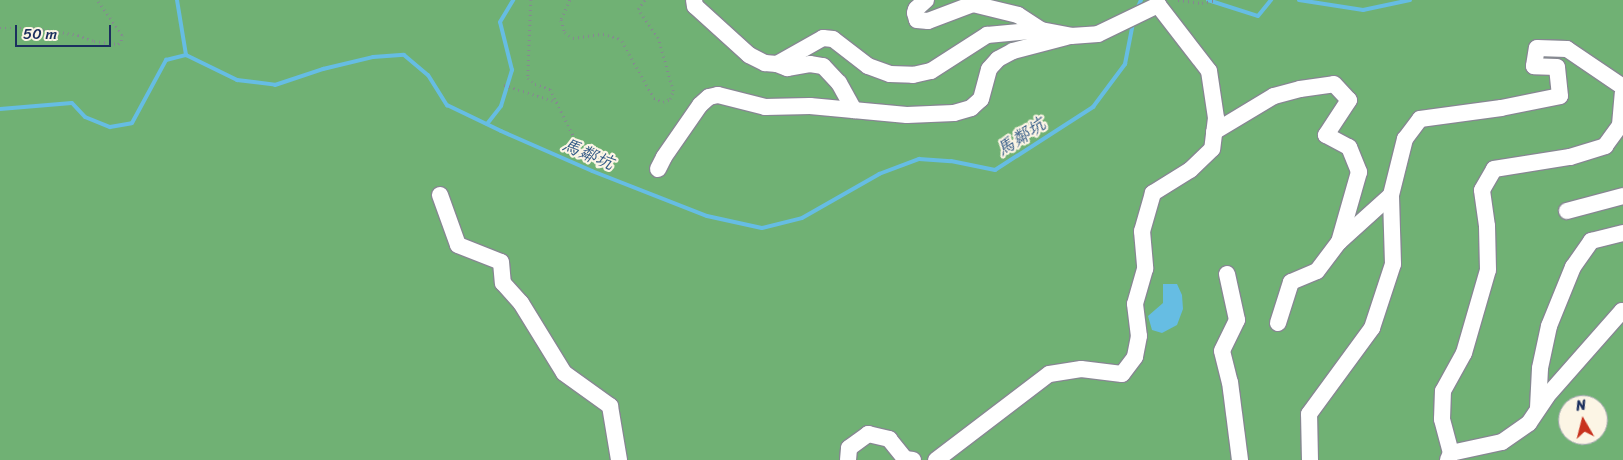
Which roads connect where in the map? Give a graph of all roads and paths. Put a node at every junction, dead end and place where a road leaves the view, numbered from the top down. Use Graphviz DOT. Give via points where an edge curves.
graph roads {
  1 [pos="97,0"];
  2 [pos="531,0"];
  3 [pos="570,0"];
  4 [pos="645,0"];
  5 [pos="694,0"];
  6 [pos="926,0"];
  7 [pos="1178,0"];
  8 [pos="1216,0"];
  9 [pos="974,2"];
  10 [pos="0,28"];
  11 [pos="1041,30"];
  12 [pos="1071,36"];
  13 [pos="776,64"];
  14 [pos="504,85"];
  15 [pos="1623,87"];
  16 [pos="1623,93"];
  17 [pos="558,102"];
  18 [pos="854,110"];
  19 [pos="1214,132"];
  20 [pos="574,137"];
  21 [pos="658,169"];
  22 [pos="440,195"];
  23 [pos="1391,195"];
  24 [pos="1623,196"];
  25 [pos="1567,211"];
  26 [pos="1623,233"];
  27 [pos="1339,242"];
  28 [pos="1227,274"];
  29 [pos="1623,313"];
  30 [pos="1278,323"];
  31 [pos="1538,408"];
  32 [pos="1450,457"];
  33 [pos="618,460"];
  34 [pos="848,460"];
  35 [pos="913,460"];
  36 [pos="936,460"];
  37 [pos="1240,460"];
  38 [pos="1310,460"];
  1 -- 10 [label="path" via="122,35 118,44 33,28"];
  2 -- 17 [label="path" via="528,78 550,89"];
  3 -- 4 [label="path" via="561,20 565,32 573,38 603,34 618,38 654,98 663,102 673,91 658,38 638,9"];
  5 -- 13 [label="street" via="695,6 749,55 765,63"];
  6 -- 9 [label="street" via="916,9 917,20 928,21"];
  7 -- 8 [label="path" via="1202,3"];
  9 -- 11 [label="street" via="1018,15"];
  11 -- 12 [label="street"];
  11 -- 13 [label="street" via="987,35 931,71 913,75 890,74 868,66 833,39 823,38"];
  12 -- 18 [label="street" via="998,58 989,69 981,99 971,108 954,113 907,115"];
  12 -- 19 [label="street" via="1098,34 1145,11 1209,72 1216,118"];
  13 -- 18 [label="street" via="787,68 810,64 823,66 839,84"];
  14 -- 17 [label="path"];
  15 -- 23 [label="street" via="1567,49 1537,48 1534,66 1557,67 1560,96 1420,119 1405,140"];
  16 -- 32 [label="street" via="1620,125 1605,146 1570,158 1494,169 1482,190 1488,270 1464,354 1443,392 1442,420"];
  17 -- 20 [label="path"];
  18 -- 21 [label="street" via="810,106 765,107 718,95 709,97 700,105"];
  19 -- 27 [label="street" via="1274,96 1334,84 1349,100 1326,135 1349,147 1359,172"];
  19 -- 36 [label="street" via="1212,149 1190,170 1154,193 1142,231 1145,269 1135,304 1139,336 1135,357 1122,374 1081,369 1049,374"];
  22 -- 33 [label="street" via="458,245 501,262 503,283 521,303 564,373 610,406"];
  23 -- 27 [label="street"];
  23 -- 38 [label="street" via="1393,264 1372,328 1309,414"];
  24 -- 25 [label="street"];
  26 -- 31 [label="street" via="1590,242 1573,267 1549,326 1540,368"];
  27 -- 30 [label="street" via="1317,271 1291,282"];
  28 -- 37 [label="street" via="1237,320 1222,351 1230,382"];
  29 -- 31 [label="street"];
  31 -- 32 [label="street" via="1528,423 1502,442"];
  34 -- 35 [label="street" via="849,448 868,434 889,439 905,459"];
}
